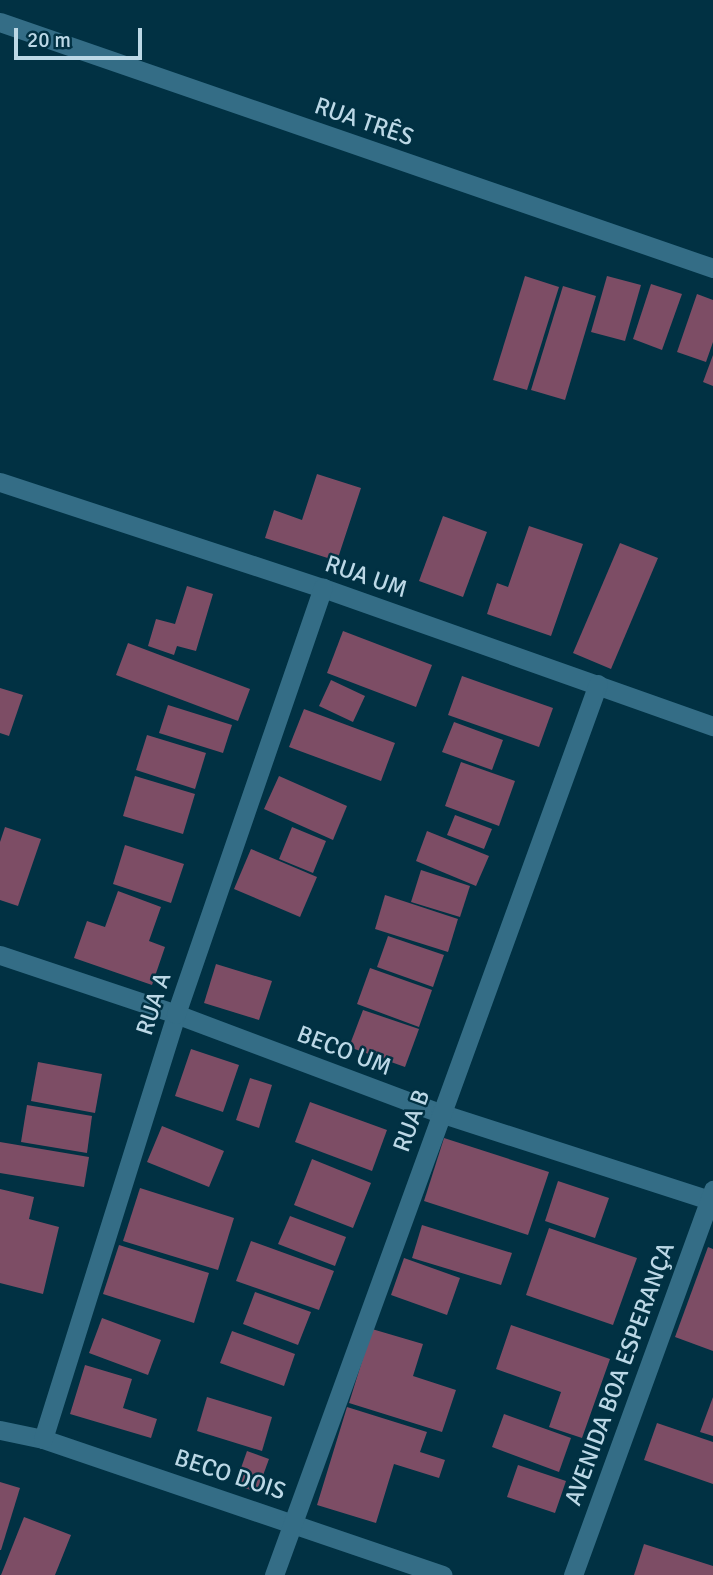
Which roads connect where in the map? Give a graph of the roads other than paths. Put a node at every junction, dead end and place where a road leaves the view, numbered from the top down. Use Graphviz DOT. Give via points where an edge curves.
graph roads {
  1 [pos="0,22"];
  2 [pos="713,268"];
  3 [pos="0,482"];
  4 [pos="323,588"];
  5 [pos="598,684"];
  6 [pos="713,726"];
  7 [pos="0,955"];
  8 [pos="176,1014"];
  9 [pos="440,1113"];
  10 [pos="712,1197"];
  11 [pos="0,1430"];
  12 [pos="43,1439"];
  13 [pos="294,1523"];
  14 [pos="274,1575"];
  15 [pos="442,1575"];
  16 [pos="573,1575"];
  1 -- 2 [label="street, RUA TRÊS"];
  3 -- 4 [label="street, RUA UM"];
  4 -- 5 [label="street, RUA UM"];
  4 -- 8 [label="street, RUA A"];
  5 -- 6 [label="street, RUA UM"];
  5 -- 9 [label="street, RUA B"];
  7 -- 8 [label="street, BECO UM"];
  8 -- 9 [label="street, BECO UM"];
  8 -- 12 [label="street, RUA A"];
  9 -- 10 [label="street, BECO UM"];
  9 -- 13 [label="street, RUA B"];
  10 -- 16 [label="street, AVENIDA BOA ESPERANÇA"];
  11 -- 12 [label="street, BECO DOIS"];
  12 -- 13 [label="street, BECO DOIS"];
  13 -- 14 [label="street, RUA B"];
  13 -- 15 [label="street, BECO DOIS"];
}
